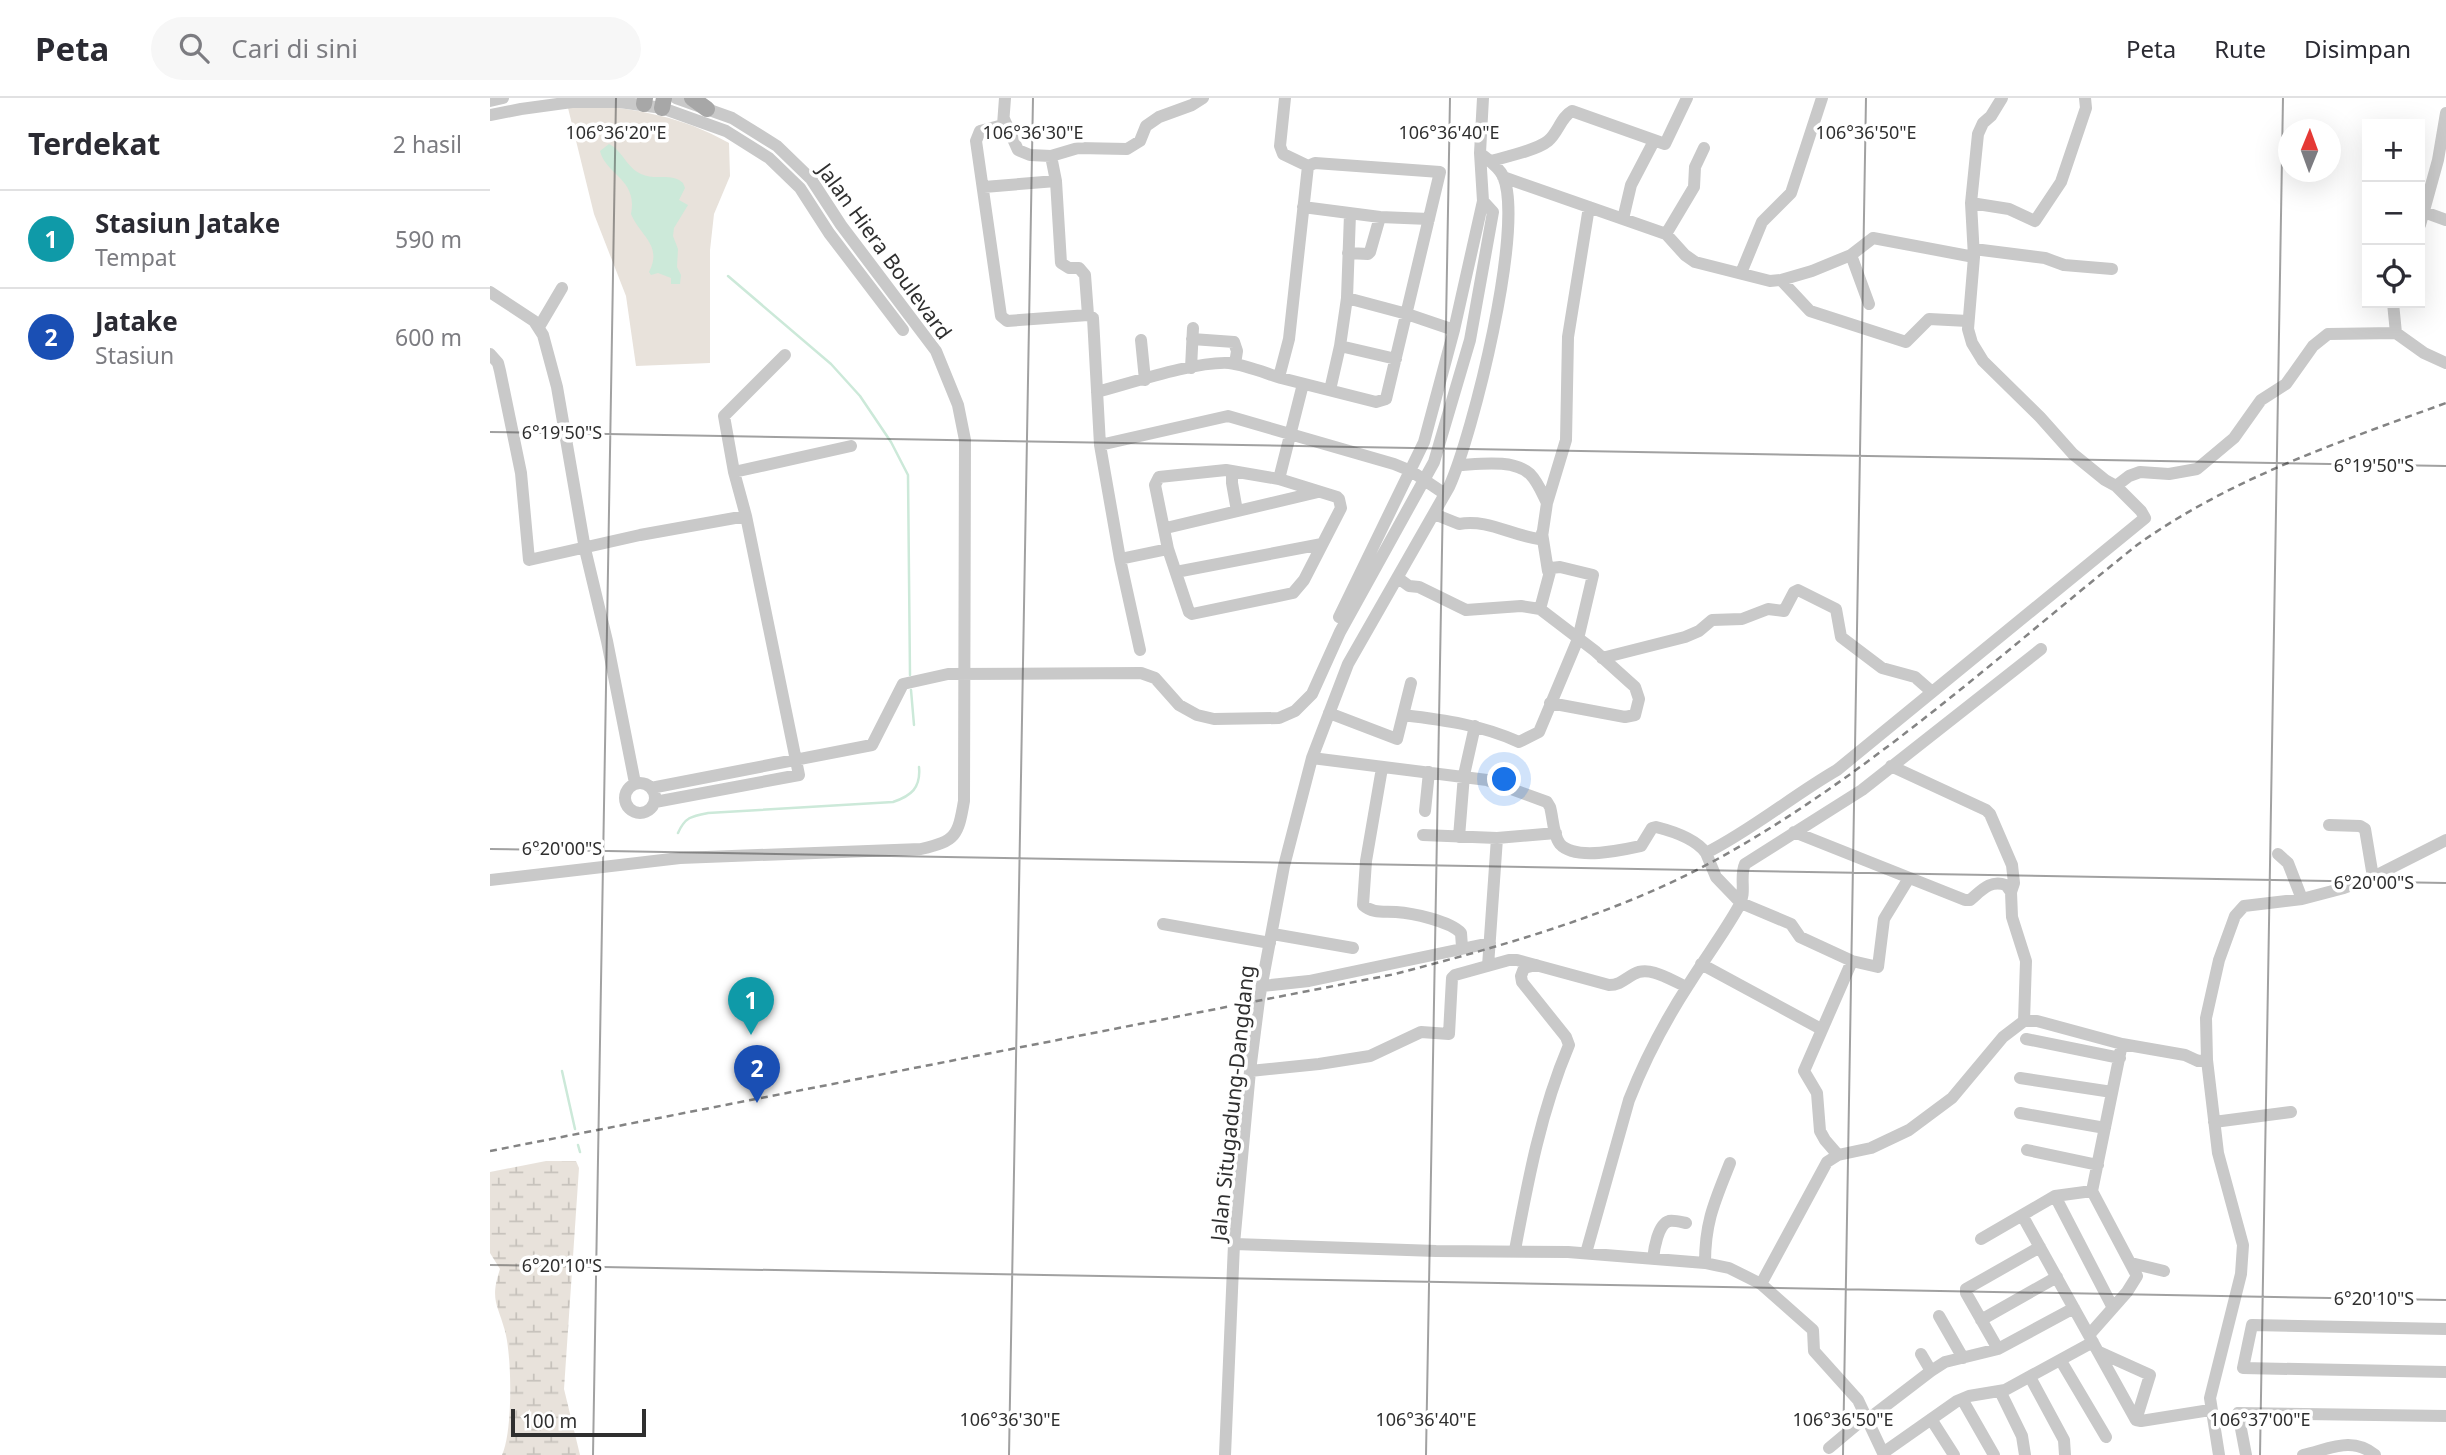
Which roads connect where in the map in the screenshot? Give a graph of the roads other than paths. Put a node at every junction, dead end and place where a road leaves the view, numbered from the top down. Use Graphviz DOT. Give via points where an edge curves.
graph roads {
  1 [pos="503,98"];
  2 [pos="676,98"];
  3 [pos="692,98"];
  4 [pos="1005,98"];
  5 [pos="1203,98"];
  6 [pos="1285,98"];
  7 [pos="1483,98"];
  8 [pos="1687,98"];
  9 [pos="1822,98"];
  10 [pos="2002,98"];
  11 [pos="2085,98"];
  12 [pos="490,101"];
  13 [pos="645,101"];
  14 [pos="663,103"];
  15 [pos="707,109"];
  16 [pos="2446,113"];
  17 [pos="490,115"];
  18 [pos="1004,119"];
  19 [pos="1654,141"];
  20 [pos="1704,148"];
  21 [pos="1051,156"];
  22 [pos="1485,157"];
  23 [pos="1308,166"];
  24 [pos="1503,177"];
  25 [pos="1055,181"];
  26 [pos="984,187"];
  27 [pos="1971,203"];
  28 [pos="1304,207"];
  29 [pos="1588,207"];
  30 [pos="1486,208"];
  31 [pos="2425,208"];
  32 [pos="2425,212"];
  33 [pos="1350,214"];
  34 [pos="1508,214"];
  35 [pos="1380,217"];
  36 [pos="1429,219"];
  37 [pos="1623,219"];
  38 [pos="2446,220"];
  39 [pos="841,225"];
  40 [pos="829,233"];
  41 [pos="1666,234"];
  42 [pos="1348,253"];
  43 [pos="1974,253"];
  44 [pos="1851,255"];
  45 [pos="2112,269"];
  46 [pos="1741,273"];
  47 [pos="1781,280"];
  48 [pos="562,288"];
  49 [pos="490,292"];
  50 [pos="1347,298"];
  51 [pos="1870,304"];
  52 [pos="2394,308"];
  53 [pos="1407,314"];
  54 [pos="1088,315"];
  55 [pos="1968,321"];
  56 [pos="540,327"];
  57 [pos="903,330"];
  58 [pos="1454,330"];
  59 [pos="2396,333"];
  60 [pos="1141,340"];
  61 [pos="1340,346"];
  62 [pos="490,354"];
  63 [pos="785,355"];
  64 [pos="1396,359"];
  65 [pos="2446,363"];
  66 [pos="1235,364"];
  67 [pos="1191,368"];
  68 [pos="1279,377"];
  69 [pos="1145,380"];
  70 [pos="1303,384"];
  71 [pos="1330,390"];
  72 [pos="1097,392"];
  73 [pos="1289,433"];
  74 [pos="1100,444"];
  75 [pos="851,446"];
  76 [pos="1459,465"];
  77 [pos="1232,471"];
  78 [pos="1411,471"];
  79 [pos="734,472"];
  80 [pos="1279,479"];
  81 [pos="1426,481"];
  82 [pos="2116,486"];
  83 [pos="1318,492"];
  84 [pos="1445,494"];
  85 [pos="1547,503"];
  86 [pos="1237,511"];
  87 [pos="1434,514"];
  88 [pos="746,516"];
  89 [pos="1166,528"];
  90 [pos="1542,533"];
  91 [pos="1322,544"];
  92 [pos="585,549"];
  93 [pos="1168,549"];
  94 [pos="1120,559"];
  95 [pos="1548,571"];
  96 [pos="1176,572"];
  97 [pos="1398,578"];
  98 [pos="1539,609"];
  99 [pos="1339,617"];
  100 [pos="1578,639"];
  101 [pos="2041,649"];
  102 [pos="1140,650"];
  103 [pos="1602,658"];
  104 [pos="964,674"];
  105 [pos="1411,683"];
  106 [pos="1933,692"];
  107 [pos="1550,703"];
  108 [pos="1329,713"];
  109 [pos="1403,715"];
  110 [pos="1475,726"];
  111 [pos="1312,758"];
  112 [pos="796,760"];
  113 [pos="1891,766"];
  114 [pos="1382,768"];
  115 [pos="1429,772"];
  116 [pos="1464,775"];
  117 [pos="635,783"];
  118 [pos="651,788"];
  119 [pos="655,802"];
  120 [pos="1425,811"];
  121 [pos="2329,825"];
  122 [pos="1794,832"];
  123 [pos="1556,833"];
  124 [pos="1423,835"];
  125 [pos="1459,837"];
  126 [pos="1497,838"];
  127 [pos="2446,840"];
  128 [pos="1706,853"];
  129 [pos="2278,854"];
  130 [pos="2373,877"];
  131 [pos="1909,878"];
  132 [pos="490,880"];
  133 [pos="2011,892"];
  134 [pos="2302,899"];
  135 [pos="1741,903"];
  136 [pos="1163,924"];
  137 [pos="1271,938"];
  138 [pos="1490,943"];
  139 [pos="1462,947"];
  140 [pos="1353,948"];
  141 [pos="1852,961"];
  142 [pos="1701,964"];
  143 [pos="1536,965"];
  144 [pos="1488,966"];
  145 [pos="1262,986"];
  146 [pos="1686,987"];
  147 [pos="2024,1021"];
  148 [pos="1821,1029"];
  149 [pos="2026,1039"];
  150 [pos="2122,1044"];
  151 [pos="2120,1058"];
  152 [pos="2207,1060"];
  153 [pos="1250,1071"];
  154 [pos="2020,1077"];
  155 [pos="2112,1091"];
  156 [pos="2291,1112"];
  157 [pos="2020,1113"];
  158 [pos="2214,1122"];
  159 [pos="2105,1128"];
  160 [pos="2027,1150"];
  161 [pos="1838,1154"];
  162 [pos="1730,1163"];
  163 [pos="2098,1165"];
  164 [pos="2092,1191"];
  165 [pos="2055,1196"];
  166 [pos="2022,1215"];
  167 [pos="1686,1223"];
  168 [pos="1981,1239"];
  169 [pos="1234,1244"];
  170 [pos="2040,1247"];
  171 [pos="1515,1250"];
  172 [pos="1586,1253"];
  173 [pos="1653,1259"];
  174 [pos="2131,1262"];
  175 [pos="1705,1263"];
  176 [pos="2164,1271"];
  177 [pos="2057,1277"];
  178 [pos="1760,1284"];
  179 [pos="2074,1308"];
  180 [pos="2113,1308"];
  181 [pos="1938,1315"];
  182 [pos="1981,1320"];
  183 [pos="2446,1329"];
  184 [pos="2094,1343"];
  185 [pos="1998,1349"];
  186 [pos="1921,1354"];
  187 [pos="1963,1357"];
  188 [pos="2061,1361"];
  189 [pos="1931,1371"];
  190 [pos="2446,1372"];
  191 [pos="2030,1377"];
  192 [pos="2000,1391"];
  193 [pos="1962,1399"];
  194 [pos="2210,1410"];
  195 [pos="2446,1416"];
  196 [pos="1867,1419"];
  197 [pos="1931,1419"];
  198 [pos="2136,1420"];
  199 [pos="2106,1437"];
  200 [pos="1829,1448"];
  201 [pos="1880,1453"];
  202 [pos="1952,1454"];
  203 [pos="1225,1455"];
  204 [pos="1994,1455"];
  205 [pos="2025,1455"];
  206 [pos="2064,1455"];
  207 [pos="2219,1455"];
  208 [pos="2246,1455"];
  209 [pos="2303,1455"];
  210 [pos="2375,1455"];
  1 -- 12 [label="street"];
  2 -- 15 [label="street, Jalan Hiera Boulevard"];
  3 -- 15 [label="main road"];
  4 -- 18 [label="street"];
  5 -- 21 [label="street" via="1159,117 1146,126 1140,141 1127,149 1078,148"];
  6 -- 23 [label="street" via="1280,146 1283,154"];
  7 -- 22 [label="street"];
  8 -- 19 [label="street" via="1664,145"];
  9 -- 46 [label="street" via="1791,192 1762,222"];
  10 -- 27 [label="street" via="1978,131"];
  11 -- 27 [label="street" via="2086,108 2061,182 2035,221 2009,209"];
  13 -- 14 [label="street, Jalan Hiera Boulevard"];
  13 -- 17 [label="street, Jalan Hiera Boulevard" via="572,103"];
  14 -- 40 [label="street, Jalan Hiera Boulevard" via="726,131 769,158 800,188"];
  15 -- 39 [label="street, Jalan Hiera Boulevard" via="732,118 777,146 811,179"];
  16 -- 31 [label="street"];
  18 -- 21 [label="street" via="1018,150"];
  18 -- 26 [label="street" via="1001,127 976,135"];
  19 -- 22 [label="street" via="1572,111 1546,143"];
  19 -- 37 [label="street" via="1631,186"];
  20 -- 41 [label="street" via="1695,167 1694,187"];
  21 -- 25 [label="street"];
  22 -- 24 [label="street, Jalan Situgadung-Dangdang"];
  22 -- 30 [label="street"];
  23 -- 28 [label="street"];
  23 -- 36 [label="street" via="1440,172"];
  24 -- 29 [label="street"];
  24 -- 34 [label="street, Jalan Situgadung-Dangdang"];
  25 -- 26 [label="street"];
  25 -- 54 [label="street" via="1061,263 1079,268 1085,275"];
  26 -- 54 [label="street" via="1003,319"];
  27 -- 43 [label="street"];
  28 -- 33 [label="street"];
  28 -- 68 [label="street" via="1289,339"];
  29 -- 37 [label="street"];
  29 -- 85 [label="street" via="1568,337 1566,439"];
  30 -- 34 [label="street"];
  30 -- 58 [label="street"];
  30 -- 81 [label="street" via="1469,340"];
  32 -- 38 [label="street"];
  33 -- 35 [label="street"];
  33 -- 42 [label="street"];
  34 -- 76 [label="street, Jalan Situgadung-Dangdang" via="1495,317"];
  35 -- 36 [label="street"];
  35 -- 42 [label="street" via="1370,252"];
  36 -- 53 [label="street"];
  37 -- 41 [label="street"];
  39 -- 40 [label="street"];
  39 -- 104 [label="street, Jalan Hiera Boulevard" via="936,351 958,405 965,440"];
  40 -- 57 [label="street, Jalan Hiera Boulevard"];
  41 -- 46 [label="street" via="1695,262"];
  42 -- 50 [label="street"];
  43 -- 44 [label="street" via="1873,238"];
  43 -- 45 [label="street"];
  43 -- 55 [label="street"];
  44 -- 47 [label="street"];
  44 -- 51 [label="street"];
  46 -- 47 [label="street"];
  47 -- 55 [label="street" via="1810,311 1906,342 1929,319"];
  48 -- 56 [label="street"];
  49 -- 56 [label="street"];
  50 -- 53 [label="street"];
  50 -- 61 [label="street"];
  52 -- 59 [label="street"];
  53 -- 58 [label="street"];
  53 -- 64 [label="street"];
  54 -- 72 [label="street" via="1093,318"];
  55 -- 82 [label="street" via="1972,343 1983,361 2073,454"];
  56 -- 92 [label="street" via="557,387"];
  58 -- 78 [label="street" via="1424,442"];
  59 -- 65 [label="street"];
  59 -- 82 [label="street" via="2328,334 2313,346 2286,384 2262,400 2234,438 2197,469 2169,474 2140,472"];
  60 -- 69 [label="street"];
  61 -- 64 [label="street"];
  61 -- 71 [label="street"];
  62 -- 92 [label="street" via="498,363 517,452 529,560"];
  63 -- 79 [label="street" via="724,416"];
  64 -- 71 [label="street" via="1386,399 1376,402"];
  66 -- 67 [label="street"];
  66 -- 67 [label="street" via="1234,342 1193,333"];
  66 -- 68 [label="street"];
  67 -- 69 [label="street"];
  68 -- 70 [label="street"];
  69 -- 72 [label="street"];
  70 -- 71 [label="street"];
  70 -- 73 [label="street"];
  72 -- 74 [label="street"];
  73 -- 74 [label="street" via="1219,416"];
  73 -- 78 [label="street"];
  73 -- 80 [label="street"];
  74 -- 94 [label="street"];
  75 -- 79 [label="street"];
  76 -- 84 [label="street, Jalan Situgadung-Dangdang"];
  76 -- 85 [label="street" via="1492,464 1528,472"];
  77 -- 80 [label="street"];
  77 -- 86 [label="street"];
  77 -- 89 [label="street" via="1159,477 1155,485"];
  78 -- 81 [label="street"];
  78 -- 99 [label="street"];
  79 -- 88 [label="street"];
  80 -- 83 [label="street"];
  81 -- 84 [label="street"];
  81 -- 104 [label="street" via="1340,632 1312,694 1295,711 1279,718 1197,715 1179,705 1155,678 1141,673"];
  82 -- 106 [label="street" via="2144,518"];
  83 -- 86 [label="street"];
  83 -- 91 [label="street" via="1336,496 1341,503"];
  84 -- 87 [label="street, Jalan Situgadung-Dangdang"];
  85 -- 90 [label="street"];
  86 -- 89 [label="street"];
  87 -- 90 [label="street" via="1459,524 1482,522 1537,539"];
  87 -- 97 [label="street, Jalan Situgadung-Dangdang"];
  88 -- 92 [label="street"];
  88 -- 112 [label="street"];
  89 -- 93 [label="street"];
  90 -- 95 [label="street"];
  91 -- 96 [label="street"];
  91 -- 96 [label="street" via="1293,593 1197,614 1189,612"];
  92 -- 117 [label="street"];
  93 -- 94 [label="street"];
  93 -- 96 [label="street"];
  94 -- 102 [label="street"];
  95 -- 98 [label="street"];
  95 -- 100 [label="street" via="1560,567 1593,575"];
  97 -- 98 [label="street" via="1466,611"];
  97 -- 108 [label="street, Jalan Situgadung-Dangdang" via="1349,664"];
  98 -- 100 [label="street"];
  100 -- 103 [label="street"];
  100 -- 107 [label="street"];
  101 -- 113 [label="street"];
  103 -- 106 [label="street" via="1685,637 1717,618 1742,619 1768,609 1784,611 1798,590 1836,609 1841,636 1882,668 1915,677"];
  103 -- 107 [label="street" via="1635,687 1639,699 1635,715 1625,718"];
  104 -- 112 [label="street" via="903,684 872,744"];
  104 -- 132 [label="street, Jalan Hiera Boulevard" via="964,801 957,832 946,843 921,849 680,858"];
  105 -- 109 [label="street"];
  106 -- 128 [label="street" via="1837,770"];
  107 -- 110 [label="street" via="1539,732 1519,742"];
  108 -- 109 [label="street" via="1396,739"];
  108 -- 111 [label="street, Jalan Situgadung-Dangdang"];
  109 -- 110 [label="street"];
  110 -- 116 [label="street"];
  111 -- 114 [label="street"];
  111 -- 137 [label="street, Jalan Situgadung-Dangdang"];
  112 -- 118 [label="street"];
  112 -- 119 [label="street" via="799,775"];
  113 -- 122 [label="street" via="1862,790"];
  113 -- 133 [label="street" via="1986,810 2012,866"];
  114 -- 115 [label="street"];
  114 -- 139 [label="street" via="1363,905 1371,911 1404,913 1449,925 1461,933"];
  115 -- 116 [label="street"];
  115 -- 120 [label="street"];
  116 -- 123 [label="street" via="1547,802"];
  116 -- 125 [label="street"];
  117 -- 118 [label="street"];
  117 -- 119 [label="street" via="625,793 628,808 644,813"];
  118 -- 119 [label="street"];
  121 -- 130 [label="street" via="2365,829"];
  122 -- 131 [label="street"];
  122 -- 135 [label="street" via="1745,863"];
  123 -- 126 [label="street"];
  123 -- 128 [label="street" via="1567,849 1608,854 1641,846 1656,827 1682,836"];
  124 -- 125 [label="street"];
  125 -- 126 [label="street"];
  126 -- 138 [label="street"];
  127 -- 130 [label="street"];
  128 -- 135 [label="street" via="1716,877"];
  129 -- 134 [label="street" via="2288,863"];
  130 -- 134 [label="street"];
  131 -- 133 [label="street" via="1965,900 1992,883"];
  131 -- 141 [label="street" via="1884,919 1878,967"];
  133 -- 147 [label="street" via="2013,925 2026,961"];
  134 -- 152 [label="street" via="2244,906 2235,916 2209,996"];
  135 -- 141 [label="street" via="1791,924 1800,937"];
  135 -- 142 [label="street"];
  136 -- 137 [label="street"];
  137 -- 140 [label="street"];
  137 -- 145 [label="street, Jalan Situgadung-Dangdang"];
  138 -- 139 [label="street"];
  138 -- 144 [label="street"];
  139 -- 145 [label="street" via="1309,981"];
  141 -- 148 [label="street"];
  142 -- 146 [label="street"];
  142 -- 148 [label="street"];
  143 -- 144 [label="street" via="1514,959"];
  143 -- 146 [label="street" via="1613,986 1634,973 1650,971"];
  143 -- 171 [label="street" via="1524,968 1522,982 1569,1045 1544,1114"];
  144 -- 153 [label="street" via="1452,978 1449,1034 1421,1032 1370,1056"];
  145 -- 153 [label="street, Jalan Situgadung-Dangdang"];
  146 -- 172 [label="street" via="1649,1051 1629,1100"];
  147 -- 150 [label="street"];
  147 -- 161 [label="street" via="1995,1046 1952,1098 1909,1130 1871,1148"];
  148 -- 161 [label="street" via="1804,1071 1818,1093 1820,1131"];
  149 -- 151 [label="street"];
  150 -- 151 [label="street"];
  150 -- 152 [label="street"];
  151 -- 155 [label="street"];
  152 -- 158 [label="street"];
  153 -- 169 [label="street, Jalan Situgadung-Dangdang"];
  154 -- 155 [label="street"];
  155 -- 159 [label="street"];
  156 -- 158 [label="street"];
  157 -- 159 [label="street"];
  158 -- 194 [label="street" via="2243,1254 2212,1381"];
  159 -- 163 [label="street"];
  160 -- 163 [label="street"];
  161 -- 178 [label="street" via="1814,1183"];
  162 -- 175 [label="street" via="1708,1222"];
  163 -- 164 [label="street"];
  164 -- 165 [label="street"];
  164 -- 174 [label="street"];
  165 -- 166 [label="street"];
  165 -- 180 [label="street"];
  166 -- 168 [label="street"];
  166 -- 170 [label="street"];
  167 -- 173 [label="street" via="1665,1222"];
  169 -- 171 [label="street"];
  169 -- 203 [label="street, Jalan Situgadung-Dangdang"];
  170 -- 177 [label="street"];
  170 -- 182 [label="street" via="1966,1289"];
  171 -- 172 [label="street"];
  172 -- 173 [label="street"];
  173 -- 175 [label="street"];
  174 -- 176 [label="street"];
  174 -- 180 [label="street" via="2137,1276"];
  175 -- 178 [label="street" via="1729,1268"];
  177 -- 179 [label="street"];
  177 -- 182 [label="street"];
  178 -- 196 [label="street" via="1814,1330 1814,1351 1858,1400"];
  179 -- 184 [label="street"];
  179 -- 185 [label="street"];
  180 -- 184 [label="street"];
  181 -- 187 [label="street"];
  182 -- 185 [label="street"];
  183 -- 190 [label="street" via="2252,1325 2243,1368"];
  184 -- 188 [label="street"];
  184 -- 198 [label="street"];
  184 -- 198 [label="street" via="2150,1375"];
  185 -- 187 [label="street"];
  186 -- 189 [label="street"];
  187 -- 189 [label="street"];
  188 -- 191 [label="street"];
  188 -- 199 [label="street"];
  189 -- 196 [label="street"];
  191 -- 192 [label="street"];
  191 -- 206 [label="street" via="2064,1440"];
  192 -- 193 [label="street"];
  192 -- 205 [label="street" via="2022,1436"];
  193 -- 197 [label="street"];
  193 -- 204 [label="street"];
  194 -- 198 [label="street"];
  194 -- 207 [label="street"];
  195 -- 208 [label="street" via="2238,1413"];
  196 -- 200 [label="street"];
  196 -- 201 [label="street"];
  197 -- 201 [label="street"];
  197 -- 202 [label="street"];
  209 -- 210 [label="street" via="2353,1443"];
}
